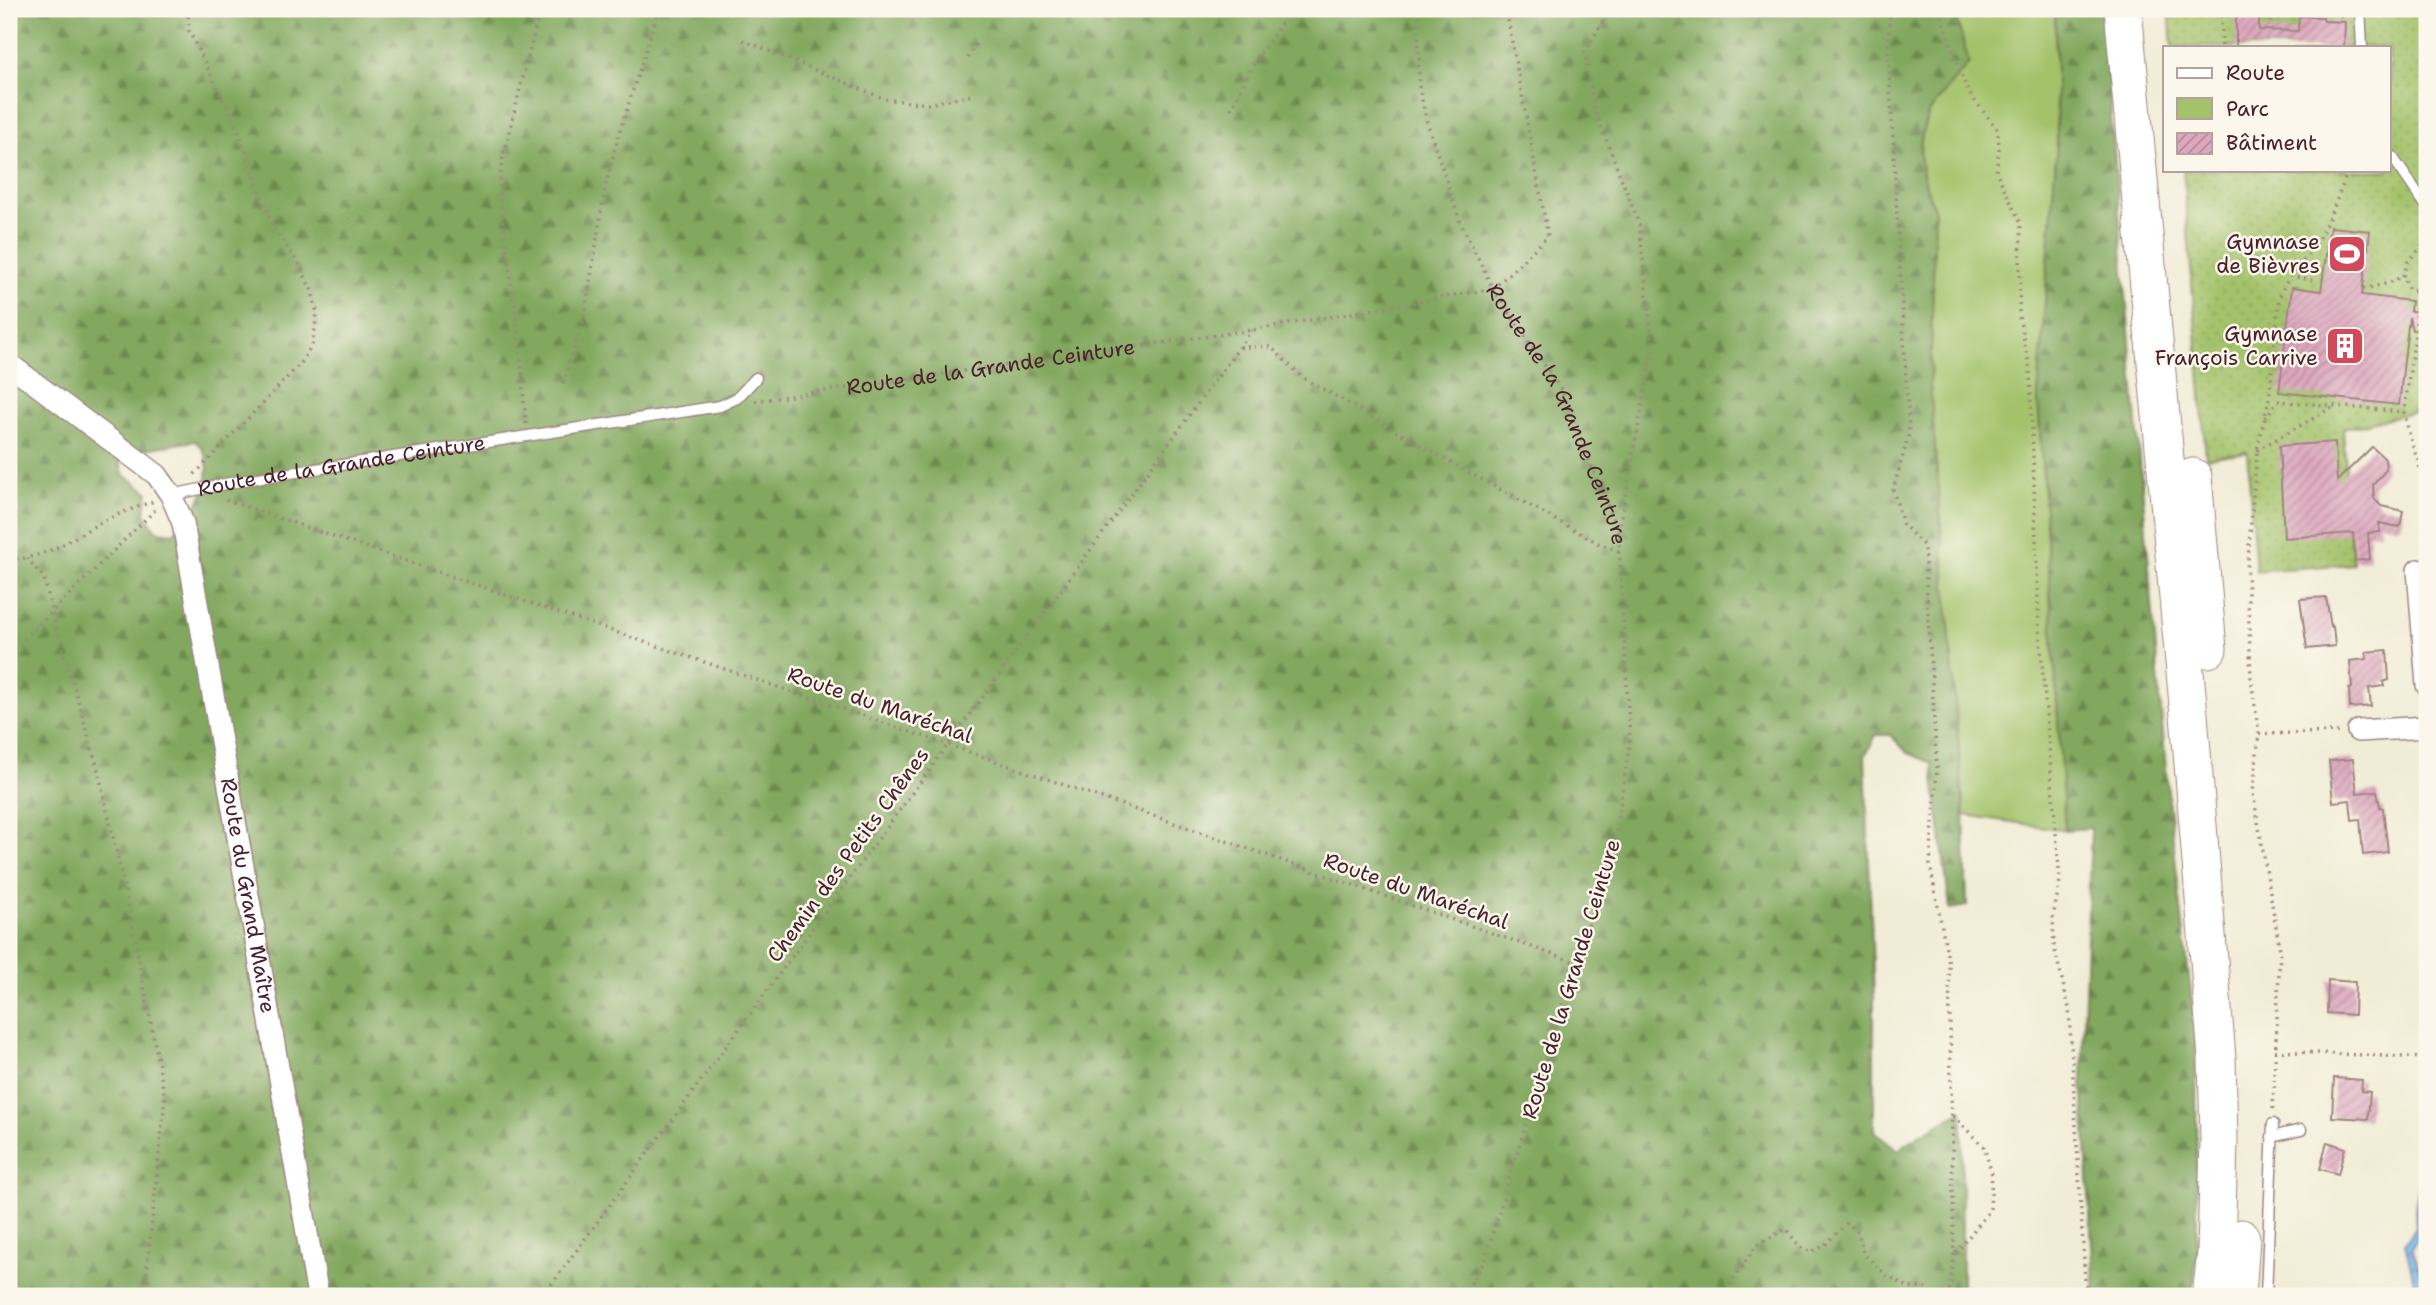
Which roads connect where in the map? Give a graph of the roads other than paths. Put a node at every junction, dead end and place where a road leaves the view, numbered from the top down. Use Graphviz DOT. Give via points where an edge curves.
graph roads {
  1 [pos="2123,9"];
  2 [pos="2148,9"];
  3 [pos="2360,9"];
  4 [pos="2362,46"];
  5 [pos="2390,153"];
  6 [pos="2163,166"];
  7 [pos="2164,172"];
  8 [pos="2427,207"];
  9 [pos="9,364"];
  10 [pos="756,378"];
  11 [pos="171,495"];
  12 [pos="2417,570"];
  13 [pos="2427,685"];
  14 [pos="2427,727"];
  15 [pos="2358,731"];
  16 [pos="2273,1119"];
  17 [pos="2301,1130"];
  18 [pos="2272,1138"];
  19 [pos="318,1296"];
  20 [pos="2211,1296"];
  21 [pos="2237,1296"];
  22 [pos="2266,1296"];
  1 -- 20 [label="highway" via="2217,1058 2219,1140"];
  2 -- 6 [label="highway"];
  3 -- 4 [label="lane"];
  5 -- 8 [label="lane"];
  7 -- 21 [label="highway" via="2240,1028 2245,1143"];
  9 -- 11 [label="street, Route de la Grande Ceinture" via="157,475"];
  10 -- 11 [label="lane, Route de la Grande Ceinture" via="737,398 720,407"];
  11 -- 19 [label="street, Route du Grand Maître" via="183,523"];
  12 -- 13 [label="street"];
  14 -- 15 [label="street"];
  16 -- 18 [label="lane"];
  17 -- 18 [label="lane"];
  18 -- 22 [label="lane"];
}
